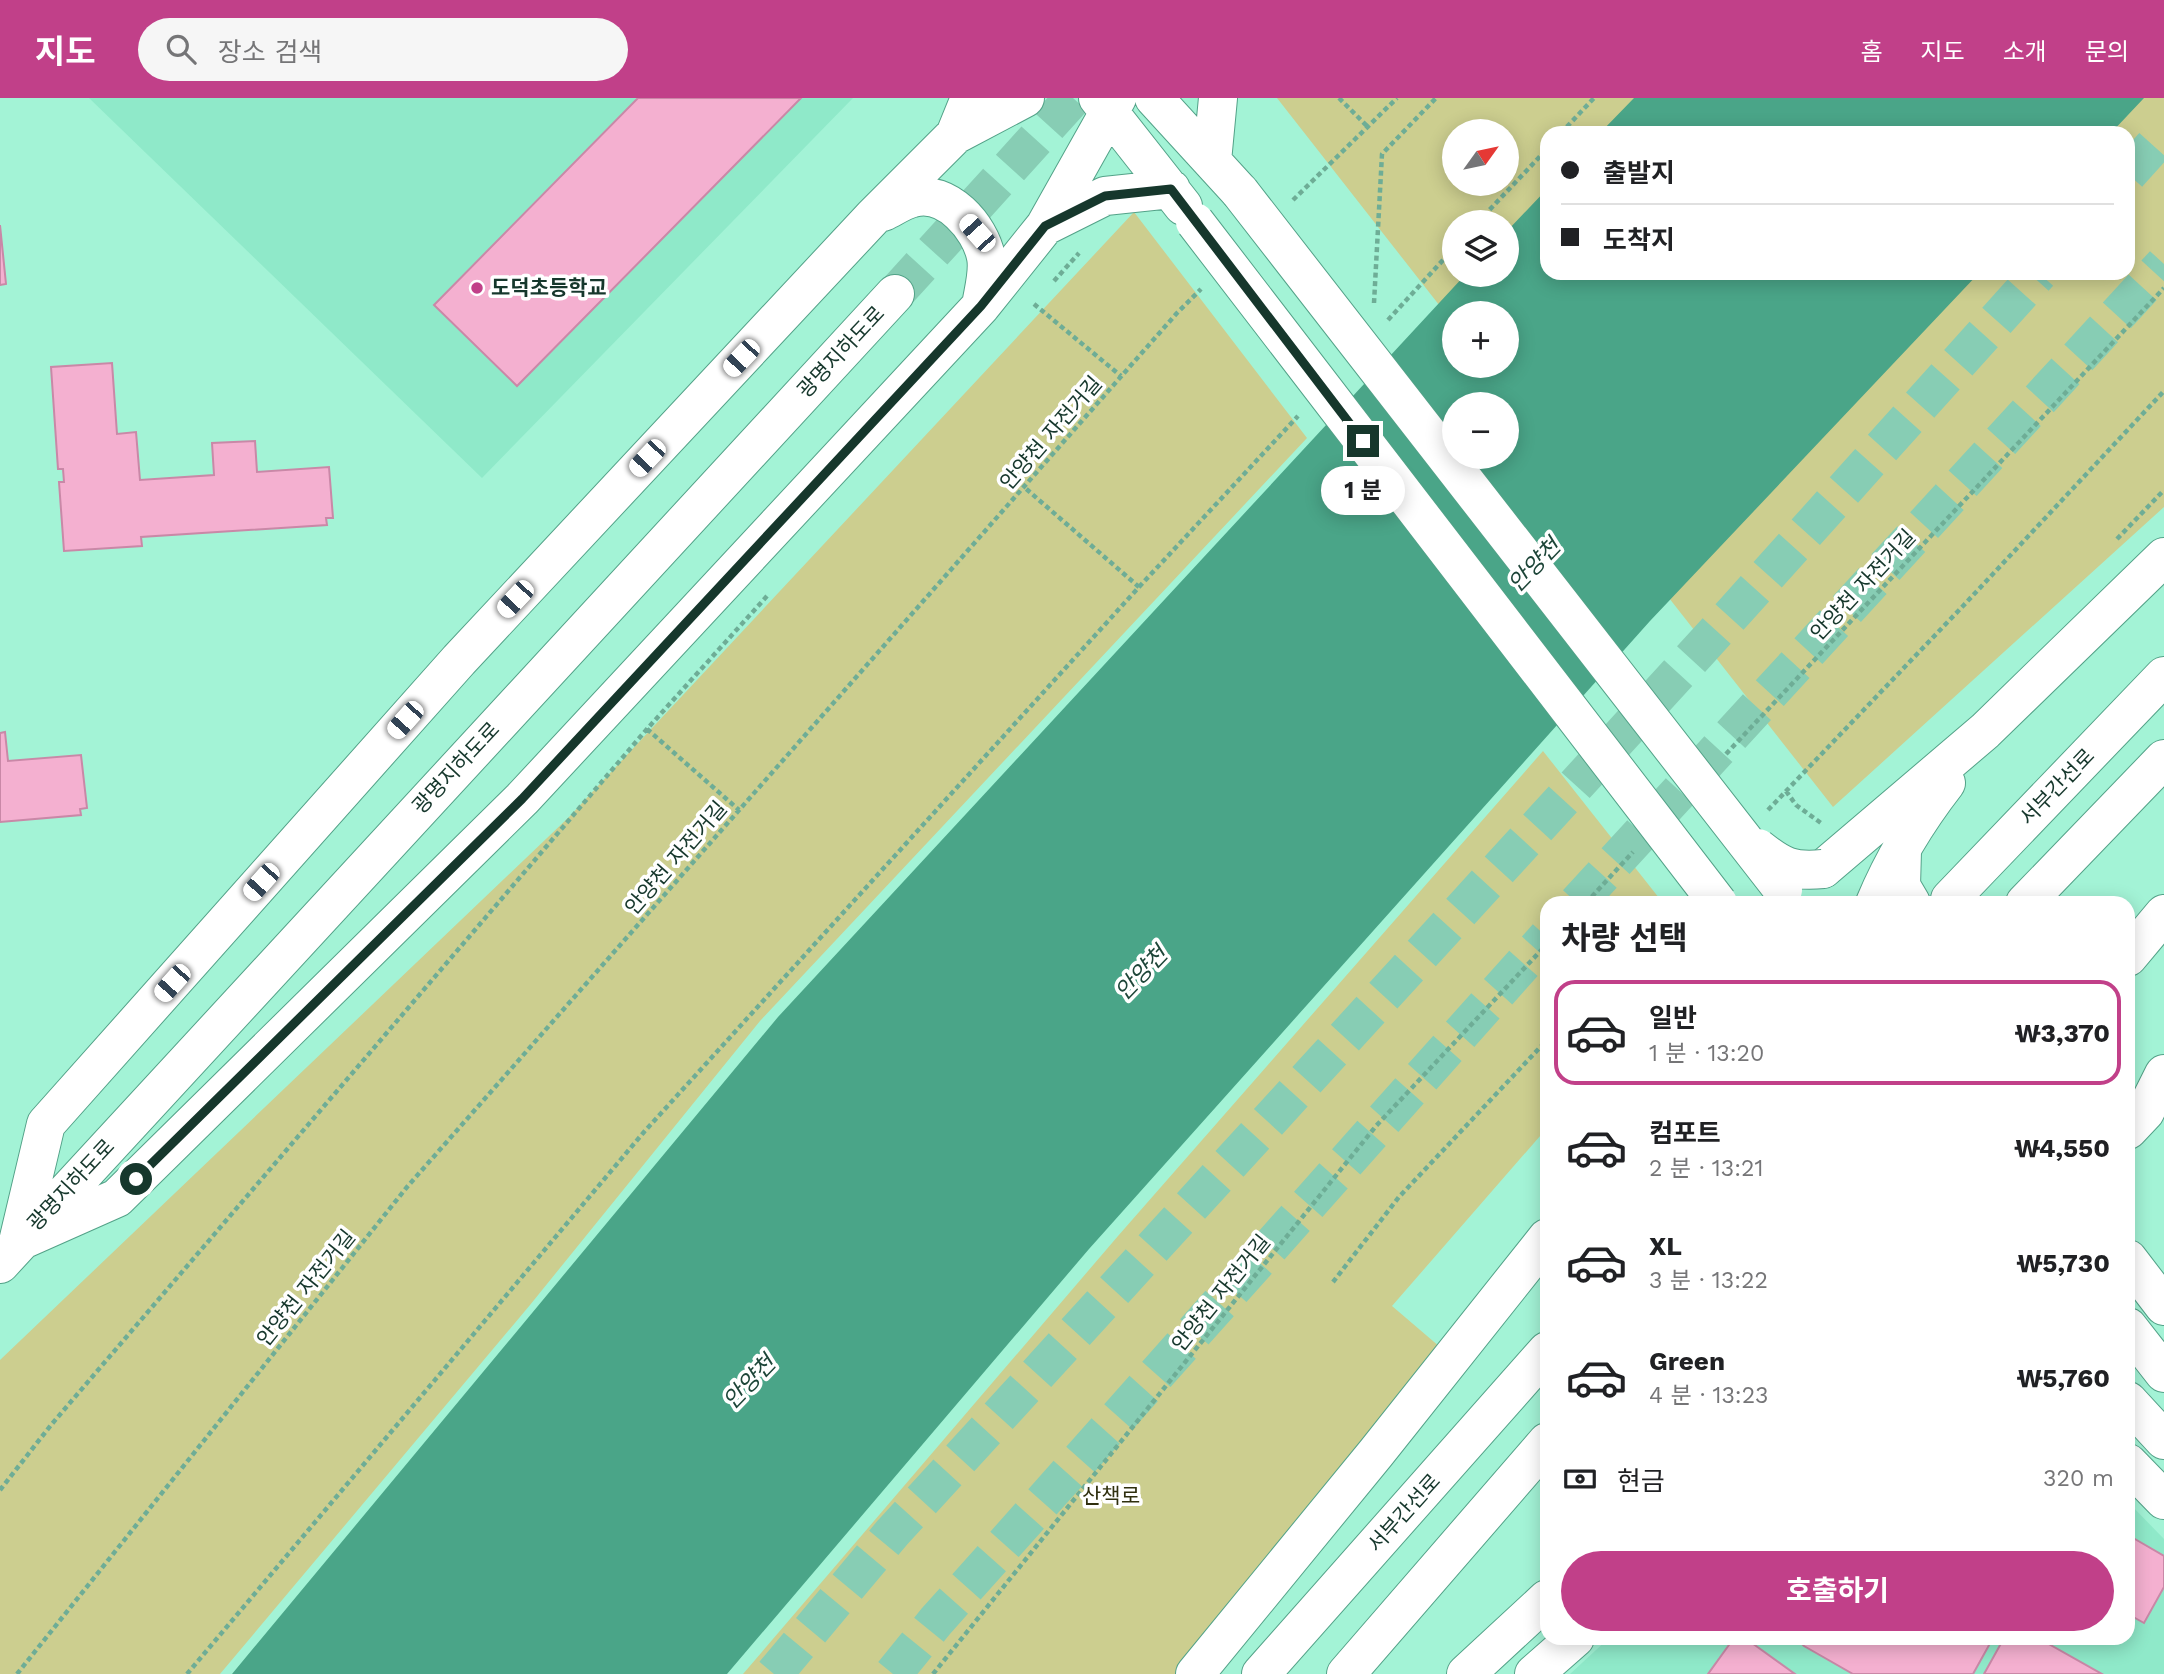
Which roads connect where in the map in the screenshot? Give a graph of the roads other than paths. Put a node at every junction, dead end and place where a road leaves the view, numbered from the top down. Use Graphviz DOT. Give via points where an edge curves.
graph roads {
  1 [pos="970,98"];
  2 [pos="1025,98"];
  3 [pos="1154,98"];
  4 [pos="1218,98"];
  5 [pos="1108,102"];
  6 [pos="955,135"];
  7 [pos="1212,160"];
  8 [pos="1171,189"];
  9 [pos="873,217"];
  10 [pos="1045,226"];
  11 [pos="895,294"];
  12 [pos="981,306"];
  13 [pos="2164,557"];
  14 [pos="2164,676"];
  15 [pos="1985,731"];
  16 [pos="2164,759"];
  17 [pos="1747,825"];
  18 [pos="1902,851"];
  19 [pos="1711,896"];
  20 [pos="1787,896"];
  21 [pos="1878,896"];
  22 [pos="1907,896"];
  23 [pos="1953,896"];
  24 [pos="2032,896"];
  25 [pos="2164,914"];
  26 [pos="2135,949"];
  27 [pos="2164,1074"];
  28 [pos="2135,1123"];
  29 [pos="1540,1247"];
  30 [pos="9,1253"];
  31 [pos="2135,1268"];
  32 [pos="2164,1306"];
  33 [pos="2135,1336"];
  34 [pos="1540,1359"];
  35 [pos="2164,1373"];
  36 [pos="2135,1409"];
  37 [pos="2164,1440"];
  38 [pos="1540,1450"];
  39 [pos="2135,1470"];
  40 [pos="2164,1500"];
  41 [pos="1540,1605"];
  42 [pos="1567,1645"];
  43 [pos="1195,1674"];
  44 [pos="1261,1674"];
  45 [pos="1346,1674"];
  46 [pos="1466,1674"];
  47 [pos="1534,1674"];
  1 -- 6 [label="main road"];
  2 -- 6 [label="main road"];
  3 -- 7 [label="main road"];
  4 -- 7 [label="main road"];
  5 -- 8 [label="main road"];
  5 -- 10 [label="main road"];
  6 -- 9 [label="main road"];
  7 -- 17 [label="main road, bridge"];
  8 -- 10 [label="main road" via="1105,196"];
  8 -- 19 [label="main road, bridge"];
  9 -- 12 [label="main road" via="913,198 932,197 956,208 977,233 987,259"];
  9 -- 30 [label="main road" via="459,660 46,1124"];
  10 -- 12 [label="main road"];
  11 -- 30 [label="main road, 광명지하도로"];
  12 -- 30 [label="main road" via="522,799 117,1198"];
  13 -- 15 [label="main road"];
  14 -- 23 [label="main road, 서부간선로"];
  15 -- 17 [label="main road, bridge" via="1823,869 1800,872 1774,861"];
  15 -- 18 [label="main road" via="1929,805"];
  16 -- 24 [label="main road"];
  17 -- 20 [label="main road, bridge"];
  18 -- 21 [label="main road"];
  18 -- 22 [label="main road" via="1901,886"];
  25 -- 26 [label="main road"];
  27 -- 28 [label="main road"];
  29 -- 43 [label="main road"];
  31 -- 32 [label="main road"];
  33 -- 35 [label="main road"];
  34 -- 44 [label="main road, 서부간선로"];
  36 -- 37 [label="main road"];
  38 -- 45 [label="main road"];
  39 -- 40 [label="main road"];
  41 -- 46 [label="main road"];
  42 -- 47 [label="main road"];
}
